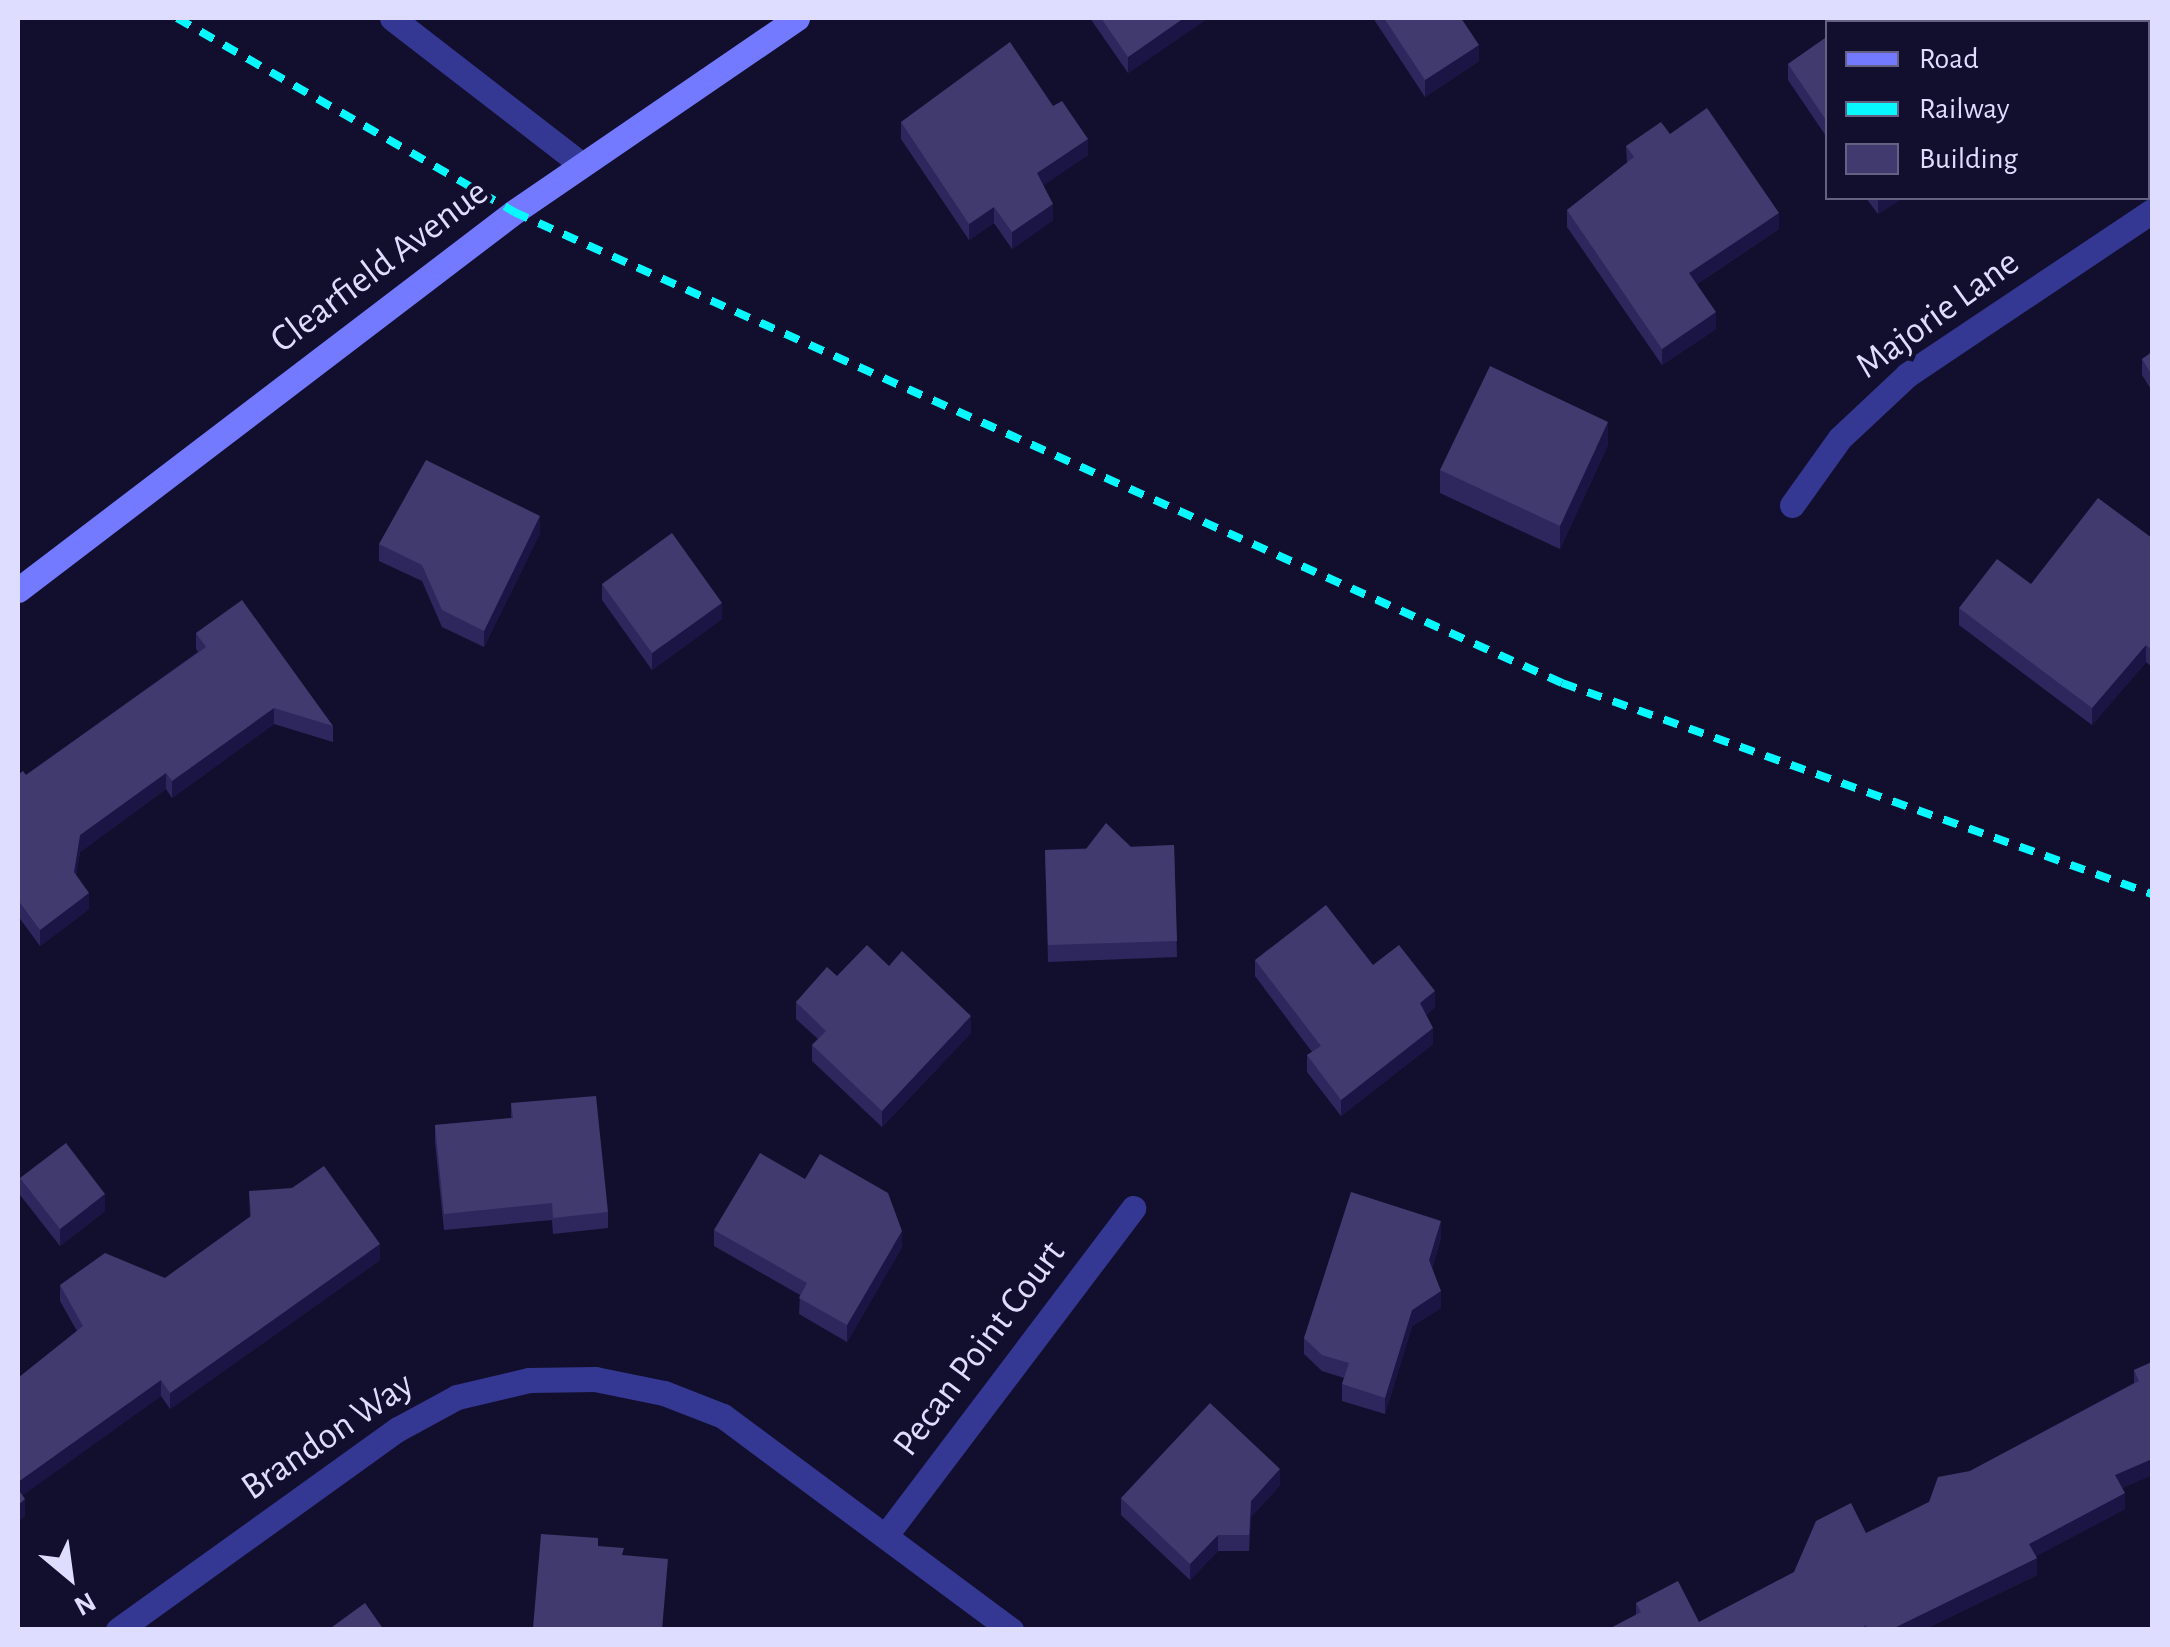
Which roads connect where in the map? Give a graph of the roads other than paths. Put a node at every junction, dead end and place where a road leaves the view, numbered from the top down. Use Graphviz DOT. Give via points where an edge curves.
graph roads {
  1 [pos="392,18"];
  2 [pos="797,18"];
  3 [pos="581,164"];
  4 [pos="2152,210"];
  5 [pos="1792,505"];
  6 [pos="18,590"];
  7 [pos="1133,1208"];
  8 [pos="886,1534"];
  9 [pos="118,1630"];
  10 [pos="1012,1630"];
  1 -- 3 [label="street"];
  2 -- 3 [label="street, Clearfield Avenue"];
  3 -- 6 [label="street, Clearfield Avenue"];
  4 -- 5 [label="street, Majorie Lane" via="1906,375 1840,438"];
  7 -- 8 [label="street, Pecan Point Court"];
  8 -- 9 [label="street, Brandon Way" via="722,1416 664,1393 595,1379 529,1380 457,1397 398,1429"];
  8 -- 10 [label="street, Brandon Way"];
}
